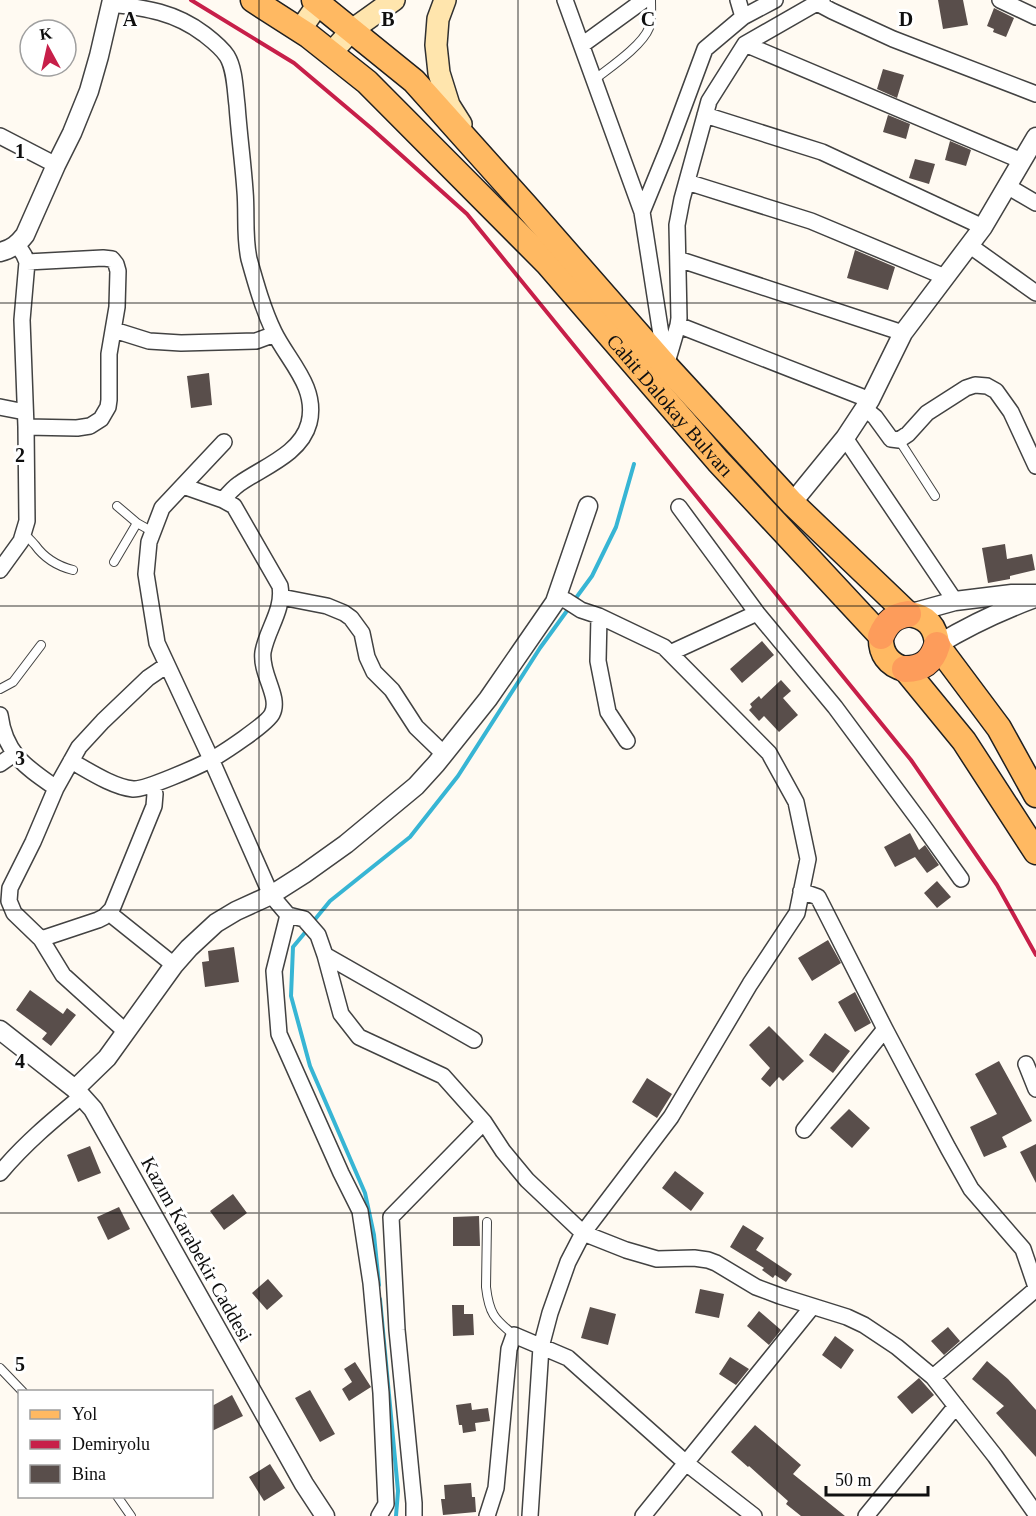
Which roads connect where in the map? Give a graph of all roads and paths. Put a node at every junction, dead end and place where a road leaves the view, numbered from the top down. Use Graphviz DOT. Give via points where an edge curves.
graph roads {
  1 [pos="253,0"];
  2 [pos="394,0"];
  3 [pos="445,0"];
  4 [pos="565,0"];
  5 [pos="644,0"];
  6 [pos="651,0"];
  7 [pos="738,0"];
  8 [pos="775,0"];
  9 [pos="1000,0"];
  10 [pos="318,1"];
  11 [pos="819,1"];
  12 [pos="111,2"];
  13 [pos="743,17"];
  14 [pos="1036,17"];
  15 [pos="300,30"];
  16 [pos="352,30"];
  17 [pos="745,44"];
  18 [pos="582,45"];
  19 [pos="331,53"];
  20 [pos="594,80"];
  21 [pos="1036,94"];
  22 [pos="705,115"];
  23 [pos="0,135"];
  24 [pos="1036,137"];
  25 [pos="483,157"];
  26 [pos="1022,161"];
  27 [pos="56,165"];
  28 [pos="687,182"];
  29 [pos="1007,186"];
  30 [pos="1036,203"];
  31 [pos="642,212"];
  32 [pos="983,227"];
  33 [pos="17,244"];
  34 [pos="969,245"];
  35 [pos="0,252"];
  36 [pos="678,259"];
  37 [pos="27,262"];
  38 [pos="945,277"];
  39 [pos="1036,293"];
  40 [pos="678,325"];
  41 [pos="114,330"];
  42 [pos="903,333"];
  43 [pos="275,334"];
  44 [pos="666,366"];
  45 [pos="867,405"];
  46 [pos="0,407"];
  47 [pos="25,412"];
  48 [pos="26,428"];
  49 [pos="845,438"];
  50 [pos="899,440"];
  51 [pos="224,442"];
  52 [pos="1034,458"];
  53 [pos="183,486"];
  54 [pos="935,496"];
  55 [pos="223,500"];
  56 [pos="792,503"];
  57 [pos="117,506"];
  58 [pos="588,506"];
  59 [pos="679,507"];
  60 [pos="137,523"];
  61 [pos="153,532"];
  62 [pos="24,535"];
  63 [pos="114,561"];
  64 [pos="0,570"];
  65 [pos="73,570"];
  66 [pos="1036,596"];
  67 [pos="281,597"];
  68 [pos="562,599"];
  69 [pos="956,602"];
  70 [pos="758,613"];
  71 [pos="908,614"];
  72 [pos="599,616"];
  73 [pos="881,636"];
  74 [pos="41,645"];
  75 [pos="937,645"];
  76 [pos="670,653"];
  77 [pos="167,665"];
  78 [pos="905,669"];
  79 [pos="0,689"];
  80 [pos="0,715"];
  81 [pos="627,741"];
  82 [pos="14,754"];
  83 [pos="444,754"];
  84 [pos="211,759"];
  85 [pos="71,761"];
  86 [pos="0,764"];
  87 [pos="152,785"];
  88 [pos="56,788"];
  89 [pos="1036,795"];
  90 [pos="1036,852"];
  91 [pos="961,879"];
  92 [pos="801,891"];
  93 [pos="5,894"];
  94 [pos="271,895"];
  95 [pos="109,913"];
  96 [pos="288,915"];
  97 [pos="41,939"];
  98 [pos="325,955"];
  99 [pos="174,965"];
  100 [pos="885,1029"];
  101 [pos="0,1030"];
  102 [pos="125,1031"];
  103 [pos="474,1040"];
  104 [pos="1026,1064"];
  105 [pos="1036,1089"];
  106 [pos="79,1092"];
  107 [pos="484,1122"];
  108 [pos="804,1130"];
  109 [pos="0,1173"];
  110 [pos="488,1222"];
  111 [pos="583,1233"];
  112 [pos="1036,1288"];
  113 [pos="812,1307"];
  114 [pos="514,1335"];
  115 [pos="541,1347"];
  116 [pos="0,1368"];
  117 [pos="933,1377"];
  118 [pos="21,1390"];
  119 [pos="956,1406"];
  120 [pos="686,1463"];
  121 [pos="118,1498"];
  122 [pos="1036,1514"];
  123 [pos="131,1516"];
  124 [pos="325,1516"];
  125 [pos="379,1516"];
  126 [pos="414,1516"];
  127 [pos="487,1516"];
  128 [pos="530,1516"];
  129 [pos="643,1516"];
  130 [pos="754,1516"];
  131 [pos="866,1516"];
  1 -- 15 [label="main road, Cahit Dalokay Bulvarı"];
  2 -- 16 [label="main road"];
  3 -- 25 [label="main road" via="437,28 439,73 449,105"];
  4 -- 18 [label="street"];
  5 -- 18 [label="street"];
  6 -- 20 [label="lane" via="648,29 637,45"];
  7 -- 13 [label="street"];
  8 -- 13 [label="street"];
  9 -- 14 [label="street"];
  10 -- 15 [label="main road"];
  10 -- 16 [label="main road, Cahit Dalokay Bulvarı"];
  11 -- 17 [label="street"];
  11 -- 21 [label="street" via="893,39"];
  12 -- 27 [label="street" via="89,90"];
  12 -- 43 [label="street" via="172,15 194,26 229,59 236,94 248,256"];
  13 -- 31 [label="street" via="705,48"];
  15 -- 19 [label="main road, Cahit Dalokay Bulvarı"];
  16 -- 19 [label="main road"];
  16 -- 25 [label="main road, Cahit Dalokay Bulvarı" via="414,81"];
  17 -- 22 [label="street" via="709,101"];
  17 -- 26 [label="street"];
  18 -- 20 [label="street"];
  19 -- 73 [label="main road, Cahit Dalokay Bulvarı" via="375,90 547,262 718,461"];
  20 -- 31 [label="street"];
  22 -- 28 [label="street"];
  22 -- 32 [label="street" via="822,152"];
  23 -- 27 [label="street"];
  24 -- 26 [label="street"];
  25 -- 44 [label="main road, Cahit Dalokay Bulvarı"];
  26 -- 29 [label="street"];
  27 -- 33 [label="street" via="25,235"];
  28 -- 36 [label="street" via="677,225"];
  28 -- 38 [label="street" via="811,220"];
  29 -- 30 [label="street"];
  29 -- 32 [label="street"];
  31 -- 44 [label="street"];
  32 -- 34 [label="street"];
  33 -- 35 [label="street"];
  33 -- 37 [label="street"];
  34 -- 38 [label="street"];
  34 -- 39 [label="street"];
  36 -- 40 [label="street"];
  36 -- 42 [label="street"];
  37 -- 41 [label="street" via="112,260 118,271"];
  37 -- 47 [label="street" via="22,320"];
  38 -- 42 [label="street"];
  40 -- 44 [label="street"];
  40 -- 45 [label="street"];
  41 -- 43 [label="street" via="149,341 181,343 256,341"];
  41 -- 48 [label="street" via="109,354 110,400 101,418 84,427"];
  42 -- 45 [label="street"];
  43 -- 55 [label="street" via="307,388 311,407 308,426 295,447"];
  44 -- 56 [label="main road, Cahit Dalokay Bulvarı"];
  45 -- 49 [label="street"];
  45 -- 50 [label="street" via="891,439"];
  46 -- 47 [label="street"];
  47 -- 48 [label="street"];
  48 -- 62 [label="street"];
  49 -- 56 [label="street"];
  49 -- 69 [label="street"];
  50 -- 52 [label="street" via="927,414 966,388 987,386 996,391 1011,412"];
  50 -- 54 [label="lane"];
  51 -- 53 [label="street"];
  53 -- 55 [label="street"];
  53 -- 61 [label="street" via="162,508"];
  55 -- 67 [label="street" via="234,506 280,586"];
  56 -- 71 [label="main road, Cahit Dalokay Bulvarı"];
  57 -- 60 [label="lane"];
  58 -- 68 [label="street"];
  59 -- 70 [label="street"];
  60 -- 61 [label="lane"];
  60 -- 63 [label="lane"];
  61 -- 77 [label="street" via="146,574 157,643"];
  62 -- 64 [label="street"];
  62 -- 65 [label="lane" via="46,558"];
  66 -- 69 [label="street" via="1012,594"];
  66 -- 75 [label="street" via="962,629"];
  67 -- 83 [label="street" via="327,606 351,618 362,633 374,672 392,690 416,727"];
  67 -- 84 [label="street" via="263,653 265,675 273,696 271,715"];
  68 -- 72 [label="street"];
  68 -- 83 [label="street" via="555,602 488,699"];
  69 -- 71 [label="street"];
  70 -- 76 [label="street"];
  70 -- 91 [label="street" via="835,707"];
  71 -- 73 [label="highway" via="891,620"];
  71 -- 75 [label="main road, Cahit Dalokay Bulvarı" via="929,622"];
  72 -- 76 [label="street"];
  72 -- 81 [label="street" via="598,661 608,712"];
  73 -- 78 [label="main road, Cahit Dalokay Bulvarı" via="886,659"];
  74 -- 79 [label="lane" via="13,682"];
  75 -- 78 [label="highway" via="929,661"];
  75 -- 89 [label="main road, Cahit Dalokay Bulvarı" via="999,728"];
  76 -- 92 [label="street" via="769,753 798,814 808,859"];
  77 -- 84 [label="street"];
  77 -- 85 [label="street" via="103,721"];
  78 -- 90 [label="main road, Cahit Dalokay Bulvarı" via="964,741"];
  80 -- 82 [label="street"];
  82 -- 86 [label="street"];
  82 -- 88 [label="street"];
  83 -- 94 [label="street" via="416,786 378,818"];
  84 -- 87 [label="street"];
  84 -- 94 [label="street"];
  85 -- 87 [label="street" via="122,788 137,790"];
  85 -- 88 [label="street"];
  87 -- 95 [label="street" via="154,806"];
  88 -- 93 [label="street"];
  92 -- 100 [label="street" via="818,897"];
  92 -- 111 [label="street" via="797,912 670,1117"];
  93 -- 97 [label="street" via="14,913"];
  94 -- 96 [label="street"];
  94 -- 99 [label="street" via="216,923"];
  95 -- 97 [label="street"];
  95 -- 99 [label="street"];
  96 -- 98 [label="street" via="304,919 318,935"];
  96 -- 125 [label="street" via="274,971 279,1034 360,1211 371,1283 386,1504"];
  97 -- 102 [label="street" via="63,975"];
  98 -- 103 [label="street"];
  98 -- 107 [label="street" via="340,1014 359,1037 443,1076"];
  99 -- 102 [label="street"];
  100 -- 108 [label="street"];
  100 -- 112 [label="street" via="971,1189 1023,1249"];
  101 -- 106 [label="street, Kazım Karabekir Caddesi"];
  102 -- 106 [label="street"];
  104 -- 105 [label="street"];
  106 -- 109 [label="street"];
  106 -- 124 [label="street, Kazım Karabekir Caddesi" via="93,1109"];
  107 -- 111 [label="street" via="527,1180"];
  107 -- 126 [label="street" via="391,1217"];
  110 -- 114 [label="lane" via="487,1297 497,1321"];
  111 -- 113 [label="street" via="657,1259 708,1260 756,1287"];
  111 -- 115 [label="street" via="568,1262"];
  112 -- 117 [label="street"];
  113 -- 117 [label="street" via="864,1325"];
  113 -- 120 [label="street"];
  114 -- 115 [label="street"];
  114 -- 127 [label="street" via="509,1349 496,1488"];
  115 -- 120 [label="street" via="568,1358"];
  115 -- 128 [label="street"];
  116 -- 118 [label="lane"];
  117 -- 119 [label="street"];
  119 -- 122 [label="street"];
  119 -- 131 [label="street"];
  120 -- 129 [label="street"];
  120 -- 130 [label="street"];
  121 -- 123 [label="lane"];
}
